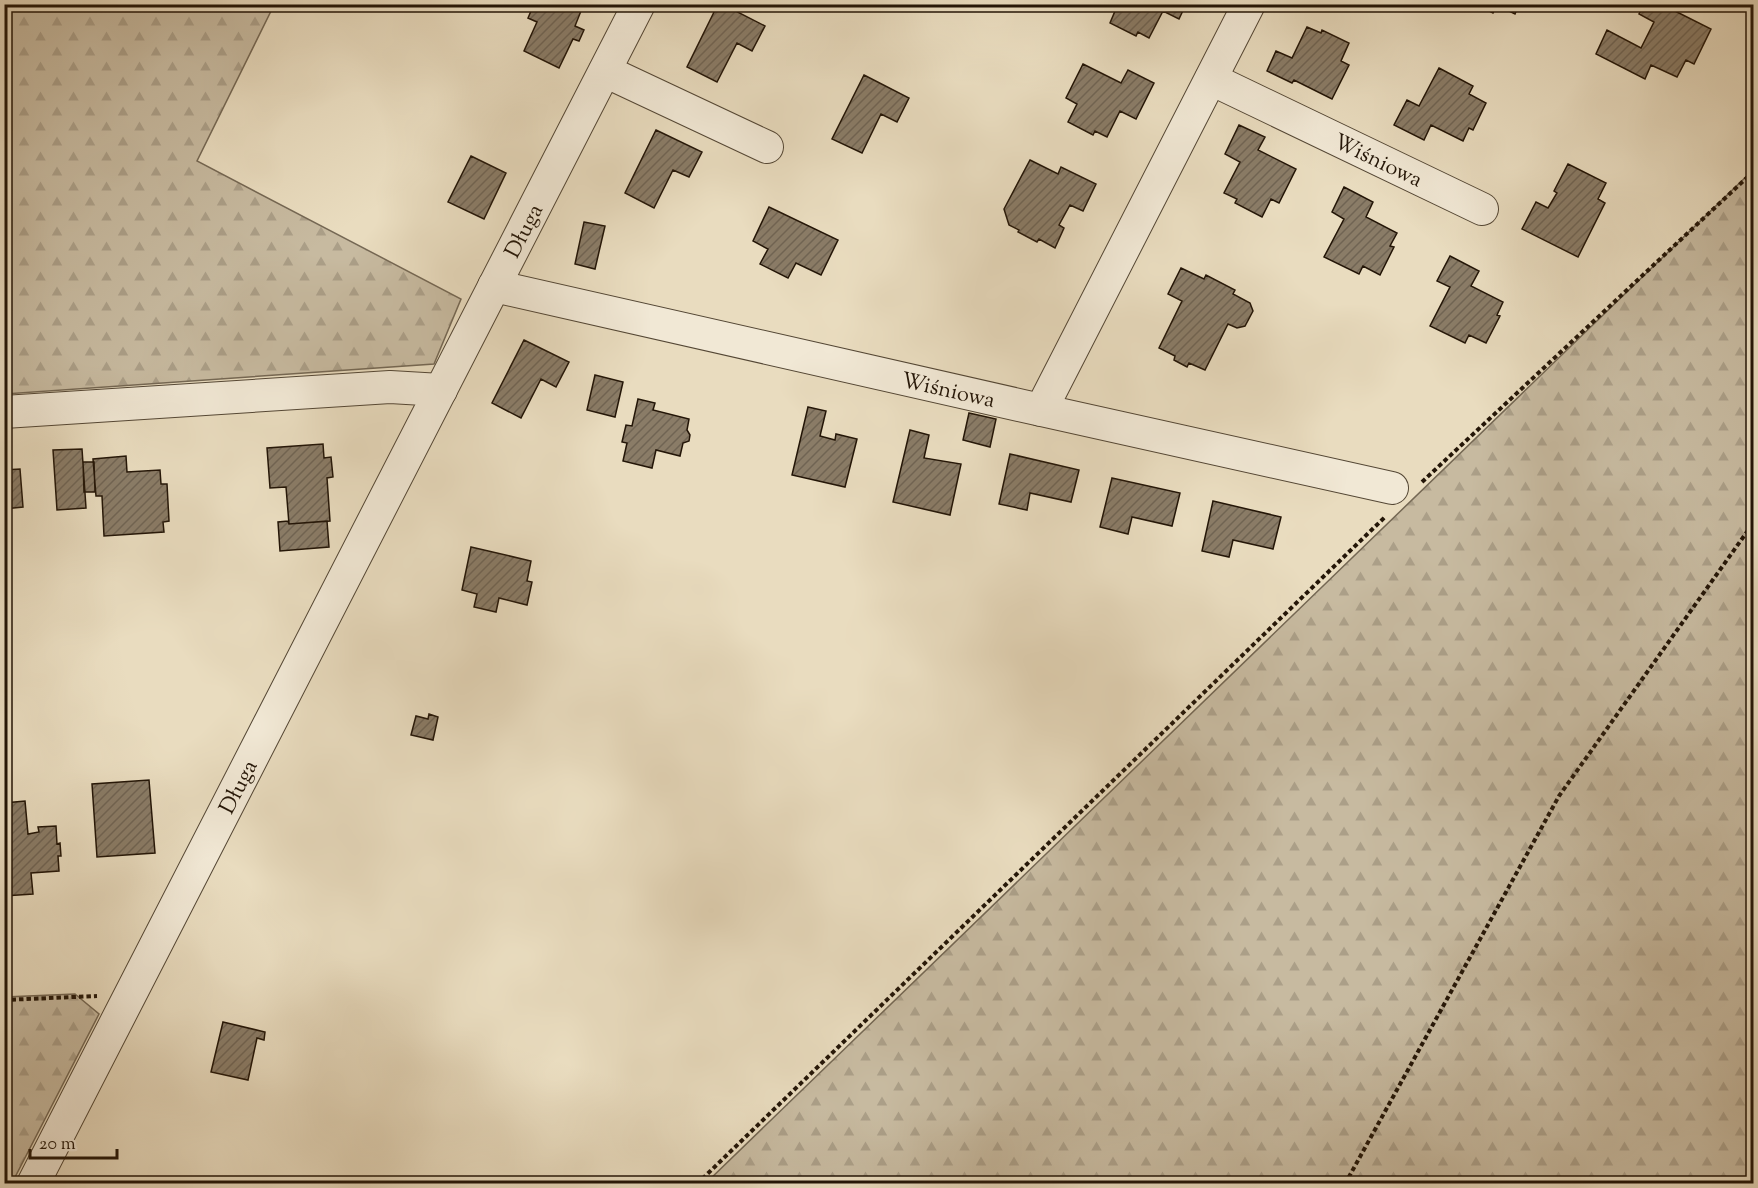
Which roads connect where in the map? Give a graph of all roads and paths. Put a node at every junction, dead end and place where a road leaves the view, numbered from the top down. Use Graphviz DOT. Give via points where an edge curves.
graph roads {
  1 [pos="639,4"];
  2 [pos="1249,4"];
  3 [pos="605,71"];
  4 [pos="1211,79"];
  5 [pos="767,147"];
  6 [pos="1754,171"];
  7 [pos="1482,209"];
  8 [pos="494,286"];
  9 [pos="441,390"];
  10 [pos="1041,410"];
  11 [pos="4,412"];
  12 [pos="1399,496"];
  13 [pos="1754,522"];
  14 [pos="131,994"];
  15 [pos="4,1000"];
  16 [pos="33,1184"];
  17 [pos="697,1184"];
  18 [pos="1345,1184"];
  1 -- 3 [label="street, Długa"];
  2 -- 4 [label="street"];
  3 -- 5 [label="street"];
  3 -- 8 [label="street, Długa"];
  4 -- 7 [label="street, Wiśniowa"];
  4 -- 10 [label="street"];
  6 -- 12 [label="path"];
  8 -- 9 [label="street, Długa"];
  8 -- 10 [label="street, Wiśniowa"];
  9 -- 11 [label="street" via="390,387"];
  9 -- 14 [label="street, Długa"];
  10 -- 12 [label="street, Wiśniowa"];
  12 -- 17 [label="path"];
  13 -- 18 [label="path" via="1559,796"];
  14 -- 15 [label="path"];
  14 -- 16 [label="street, Długa"];
}
